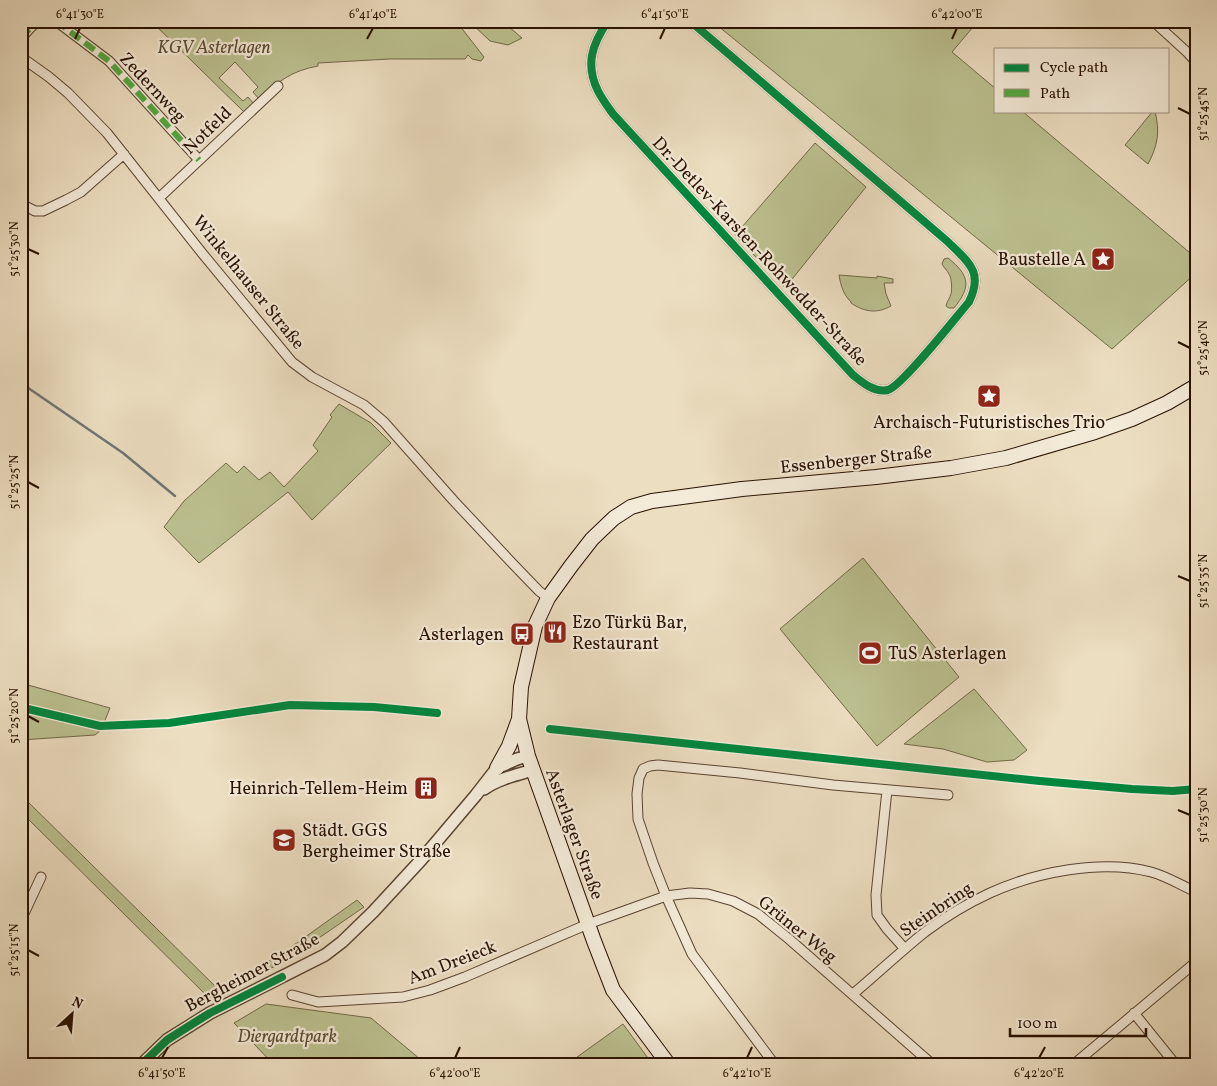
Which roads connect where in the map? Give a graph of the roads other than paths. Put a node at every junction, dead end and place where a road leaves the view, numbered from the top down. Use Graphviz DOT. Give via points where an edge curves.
graph roads {
  1 [pos="37,21"];
  2 [pos="56,21"];
  3 [pos="608,21"];
  4 [pos="690,21"];
  5 [pos="1152,21"];
  6 [pos="21,38"];
  7 [pos="21,57"];
  8 [pos="1196,62"];
  9 [pos="278,86"];
  10 [pos="124,154"];
  11 [pos="199,160"];
  12 [pos="159,198"];
  13 [pos="21,204"];
  14 [pos="1196,386"];
  15 [pos="548,598"];
  16 [pos="519,719"];
  17 [pos="528,756"];
  18 [pos="496,768"];
  19 [pos="532,770"];
  20 [pos="887,790"];
  21 [pos="476,795"];
  22 [pos="948,795"];
  23 [pos="41,877"];
  24 [pos="1196,892"];
  25 [pos="666,896"];
  26 [pos="21,920"];
  27 [pos="588,924"];
  28 [pos="905,949"];
  29 [pos="1196,962"];
  30 [pos="853,994"];
  31 [pos="292,995"];
  32 [pos="1134,1013"];
  33 [pos="141,1065"];
  34 [pos="668,1065"];
  35 [pos="775,1065"];
  36 [pos="933,1065"];
  37 [pos="1073,1065"];
  38 [pos="1176,1065"];
  1 -- 6 [label="street"];
  2 -- 11 [label="street, Zedernweg" via="109,62"];
  3 -- 4 [label="street, Dr.-Detlev-Karsten-Rohwedder-Straße" via="599,34 591,61 598,91 613,114 853,375 867,386 888,390 905,377 969,302 976,282 974,272 947,242"];
  5 -- 8 [label="street"];
  7 -- 10 [label="street, Winkelhauser Straße" via="68,93"];
  9 -- 11 [label="street, Notfeld"];
  10 -- 12 [label="street, Winkelhauser Straße"];
  10 -- 13 [label="street" via="66,200 43,211"];
  11 -- 12 [label="street, Notfeld"];
  12 -- 15 [label="street, Winkelhauser Straße" via="292,362 312,377 364,405 384,422 453,500"];
  14 -- 15 [label="main road, Essenberger Straße" via="1132,419 1006,458 952,468 690,496 631,507 592,539"];
  15 -- 16 [label="main road, Asterlager Straße" via="535,626 521,687"];
  16 -- 17 [label="main road, Asterlager Straße"];
  16 -- 18 [label="main road"];
  17 -- 18 [label="street"];
  17 -- 19 [label="main road, Asterlager Straße"];
  18 -- 21 [label="street, Bergheimer Straße"];
  19 -- 21 [label="street, Bergheimer Straße" via="490,784"];
  19 -- 27 [label="main road, Asterlager Straße"];
  20 -- 22 [label="street"];
  20 -- 25 [label="street" via="658,765 643,769 637,794 638,819"];
  20 -- 28 [label="street" via="876,895 877,915"];
  21 -- 33 [label="street, Bergheimer Straße" via="421,860 342,942 325,955 210,1013 167,1040"];
  23 -- 26 [label="street"];
  24 -- 28 [label="street, Steinbring" via="1152,872 1130,868 1103,867 1043,876 991,892 926,932"];
  25 -- 27 [label="street, Grüner Weg"];
  25 -- 30 [label="street, Grüner Weg" via="708,894 733,901 758,914"];
  25 -- 35 [label="street" via="692,954"];
  27 -- 31 [label="street, Am Dreieck" via="465,977 403,998 318,1002"];
  27 -- 34 [label="main road, Asterlager Straße" via="613,990"];
  28 -- 30 [label="street, Steinbring"];
  29 -- 32 [label="street"];
  30 -- 36 [label="street, Grüner Weg"];
  32 -- 37 [label="street"];
  32 -- 38 [label="street"];
}
